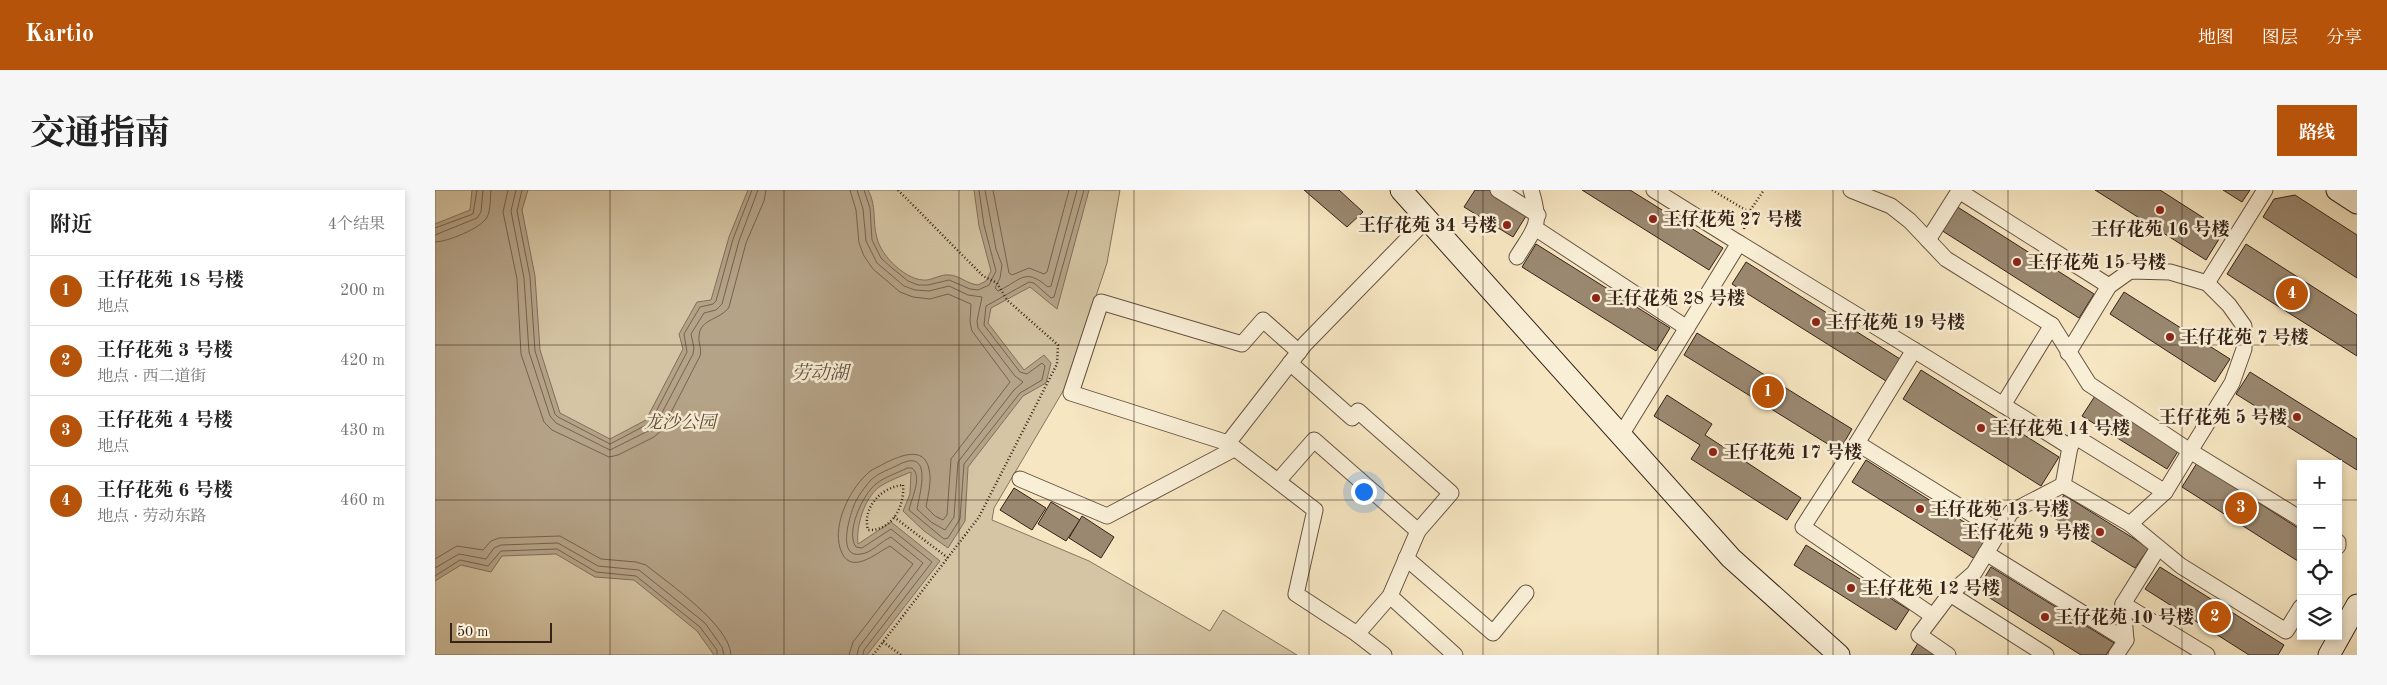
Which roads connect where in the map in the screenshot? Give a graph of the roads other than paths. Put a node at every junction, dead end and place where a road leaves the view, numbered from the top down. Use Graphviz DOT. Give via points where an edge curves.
graph roads {
  1 [pos="1401,190"];
  2 [pos="1498,190"];
  3 [pos="1531,190"];
  4 [pos="1654,190"];
  5 [pos="1851,190"];
  6 [pos="1959,190"];
  7 [pos="2265,190"];
  8 [pos="2337,190"];
  9 [pos="2357,203"];
  10 [pos="1427,219"];
  11 [pos="1537,222"];
  12 [pos="1928,240"];
  13 [pos="1739,243"];
  14 [pos="1517,257"];
  15 [pos="2207,283"];
  16 [pos="2109,286"];
  17 [pos="2052,325"];
  18 [pos="1687,328"];
  19 [pos="1914,350"];
  20 [pos="2068,353"];
  21 [pos="1294,358"];
  22 [pos="2003,405"];
  23 [pos="1621,435"];
  24 [pos="1857,443"];
  25 [pos="1231,446"];
  26 [pos="2070,447"];
  27 [pos="2190,452"];
  28 [pos="1020,479"];
  29 [pos="1278,481"];
  30 [pos="2063,484"];
  31 [pos="2165,492"];
  32 [pos="2297,517"];
  33 [pos="2130,524"];
  34 [pos="1418,531"];
  35 [pos="1999,531"];
  36 [pos="2158,548"];
  37 [pos="1986,553"];
  38 [pos="1406,558"];
  39 [pos="1526,593"];
  40 [pos="1950,594"];
  41 [pos="1390,596"];
  42 [pos="2123,604"];
  43 [pos="2357,605"];
  44 [pos="2297,614"];
  45 [pos="1933,616"];
  46 [pos="2342,631"];
  47 [pos="1357,634"];
  48 [pos="2126,640"];
  49 [pos="2337,640"];
  50 [pos="1384,655"];
  51 [pos="1455,655"];
  52 [pos="1839,655"];
  53 [pos="1949,655"];
  54 [pos="2045,655"];
  55 [pos="2116,655"];
  56 [pos="2207,655"];
  57 [pos="2329,655"];
  1 -- 10 [label="street"];
  2 -- 11 [label="street"];
  3 -- 11 [label="street"];
  4 -- 13 [label="street"];
  5 -- 12 [label="street" via="1891,206"];
  6 -- 12 [label="street"];
  6 -- 16 [label="street"];
  7 -- 15 [label="street"];
  8 -- 9 [label="street"];
  10 -- 21 [label="street"];
  10 -- 23 [label="street"];
  11 -- 14 [label="street"];
  11 -- 18 [label="street"];
  12 -- 17 [label="street" via="1945,259"];
  13 -- 18 [label="street"];
  13 -- 19 [label="street"];
  15 -- 16 [label="street" via="2170,272 2130,271"];
  15 -- 27 [label="street" via="2244,326 2244,349 2232,383"];
  16 -- 20 [label="street"];
  17 -- 20 [label="street"];
  17 -- 22 [label="street"];
  18 -- 23 [label="street"];
  19 -- 22 [label="street"];
  19 -- 24 [label="street"];
  20 -- 27 [label="street" via="2089,384"];
  21 -- 25 [label="street"];
  21 -- 25 [label="street" via="1263,320 1242,344 1101,302 1071,393"];
  21 -- 34 [label="street" via="1352,418 1358,411 1451,493"];
  22 -- 26 [label="street"];
  23 -- 52 [label="street" via="1731,558"];
  24 -- 35 [label="street"];
  24 -- 45 [label="street" via="1803,527"];
  25 -- 28 [label="street" via="1107,516"];
  25 -- 29 [label="street"];
  26 -- 30 [label="street"];
  26 -- 31 [label="street" via="2076,437"];
  27 -- 31 [label="street"];
  27 -- 32 [label="street"];
  29 -- 34 [label="street" via="1314,440"];
  29 -- 47 [label="street" via="1315,510 1297,594"];
  30 -- 33 [label="street"];
  30 -- 35 [label="street" via="2011,512"];
  31 -- 33 [label="street"];
  33 -- 36 [label="street"];
  34 -- 38 [label="street"];
  35 -- 37 [label="street"];
  36 -- 42 [label="street"];
  36 -- 44 [label="street" via="2181,566 2286,631"];
  37 -- 40 [label="street" via="1974,573"];
  37 -- 48 [label="street"];
  38 -- 39 [label="street" via="1493,633"];
  38 -- 41 [label="street"];
  40 -- 45 [label="street"];
  40 -- 54 [label="street"];
  41 -- 47 [label="street"];
  41 -- 51 [label="street"];
  42 -- 48 [label="street"];
  42 -- 56 [label="street"];
  43 -- 46 [label="street"];
  45 -- 53 [label="street" via="1919,635"];
  47 -- 50 [label="street"];
  48 -- 55 [label="street"];
  49 -- 57 [label="street"];
}
